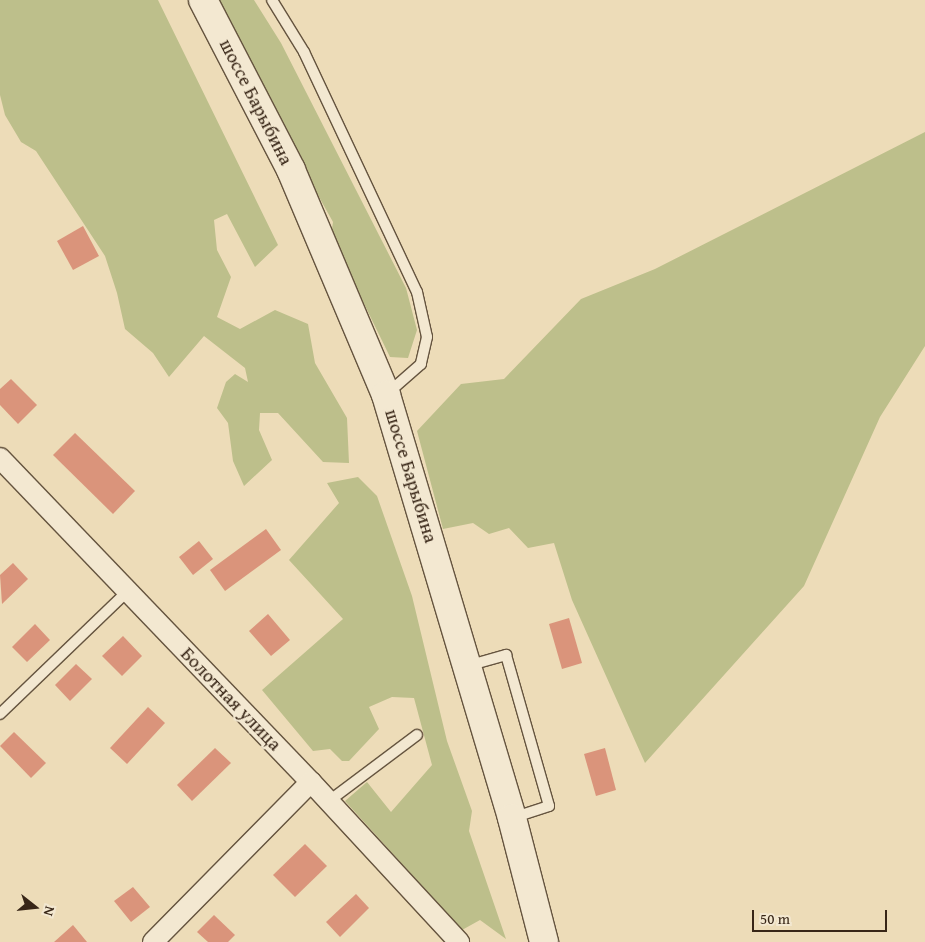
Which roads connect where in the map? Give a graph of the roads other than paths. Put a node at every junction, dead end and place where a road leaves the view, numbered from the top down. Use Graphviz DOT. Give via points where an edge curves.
graph roads {
  1 [pos="203,0"];
  2 [pos="272,0"];
  3 [pos="386,395"];
  4 [pos="0,458"];
  5 [pos="128,591"];
  6 [pos="466,666"];
  7 [pos="0,714"];
  8 [pos="417,735"];
  9 [pos="311,782"];
  10 [pos="329,801"];
  11 [pos="512,818"];
  12 [pos="152,942"];
  13 [pos="459,942"];
  14 [pos="544,942"];
  1 -- 3 [label="main road, шоссе Барыбина" via="291,170"];
  2 -- 3 [label="lane" via="304,52 417,292 427,337 421,364"];
  3 -- 6 [label="main road, шоссе Барыбина"];
  4 -- 5 [label="street, Болотная улица"];
  5 -- 7 [label="lane"];
  5 -- 9 [label="street, Болотная улица"];
  6 -- 11 [label="main road, шоссе Барыбина"];
  6 -- 11 [label="lane" via="506,655 549,806"];
  8 -- 10 [label="lane"];
  9 -- 10 [label="street, Болотная улица"];
  9 -- 12 [label="street"];
  10 -- 13 [label="street, Болотная улица"];
  11 -- 14 [label="main road, шоссе Барыбина"];
}
